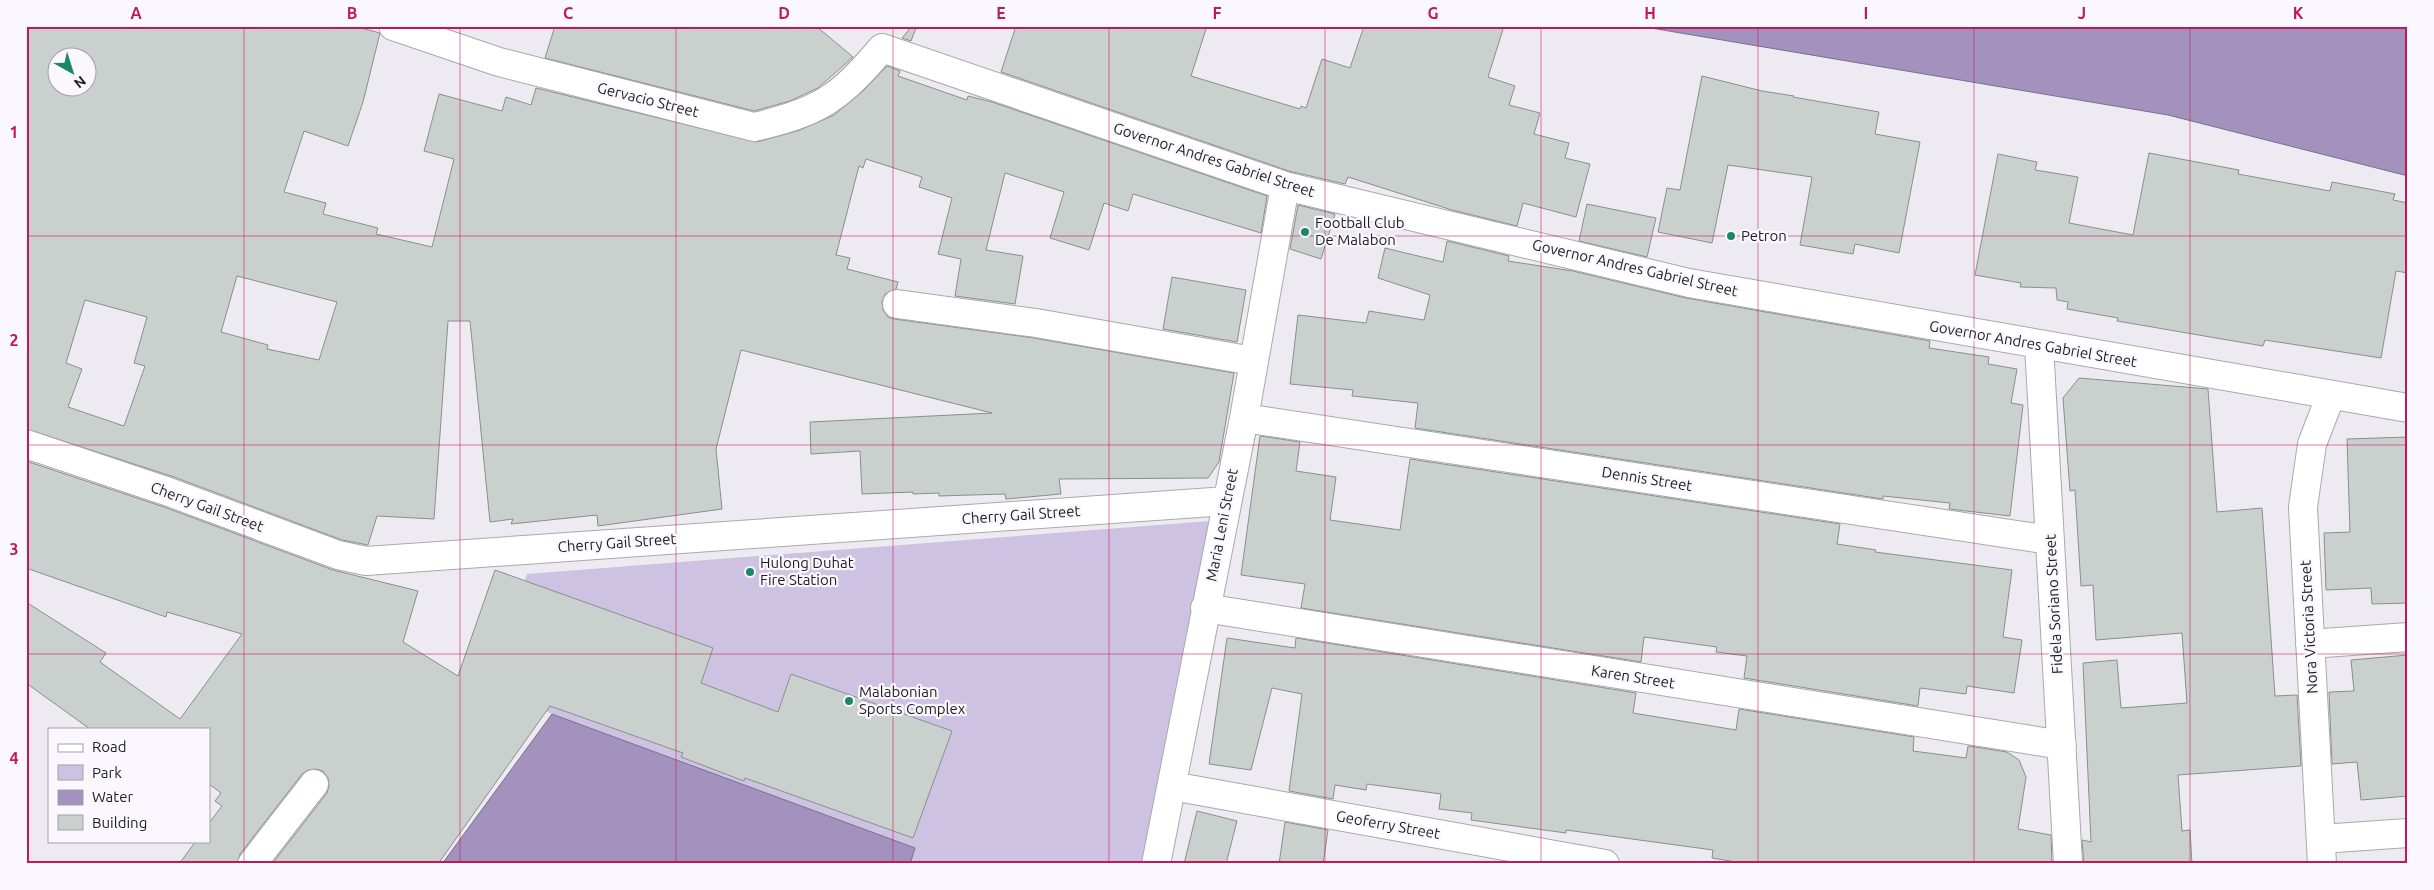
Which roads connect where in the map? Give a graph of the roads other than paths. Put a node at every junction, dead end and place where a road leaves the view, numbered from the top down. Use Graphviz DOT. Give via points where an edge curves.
graph roads {
  1 [pos="393,26"];
  2 [pos="882,48"];
  3 [pos="1286,186"];
  4 [pos="897,304"];
  5 [pos="2040,345"];
  6 [pos="1253,361"];
  7 [pos="2331,395"];
  8 [pos="2408,408"];
  9 [pos="1244,418"];
  10 [pos="26,444"];
  11 [pos="1227,501"];
  12 [pos="2050,540"];
  13 [pos="1205,608"];
  14 [pos="2408,637"];
  15 [pos="2310,644"];
  16 [pos="2062,746"];
  17 [pos="314,784"];
  18 [pos="1172,786"];
  19 [pos="2408,833"];
  20 [pos="2321,852"];
  21 [pos="252,864"];
  22 [pos="1156,864"];
  23 [pos="1605,864"];
  24 [pos="2068,864"];
  1 -- 2 [label="street, Gervacio Street" via="500,62 754,127 791,118 823,105 857,77"];
  2 -- 3 [label="street, Governor Andres Gabriel Street"];
  3 -- 5 [label="street, Governor Andres Gabriel Street" via="1688,283"];
  3 -- 6 [label="street, Maria Leni Street"];
  4 -- 6 [label="street" via="1036,323"];
  5 -- 7 [label="street, Governor Andres Gabriel Street"];
  5 -- 12 [label="street, Fidela Soriano Street"];
  6 -- 9 [label="street, Maria Leni Street"];
  7 -- 8 [label="street, Governor Andres Gabriel Street"];
  7 -- 15 [label="street, Nora Victoria Street" via="2312,444 2303,508"];
  9 -- 11 [label="street, Maria Leni Street"];
  9 -- 12 [label="street, Dennis Street"];
  10 -- 11 [label="street, Cherry Gail Street" via="169,492 338,555 366,561"];
  11 -- 13 [label="street, Maria Leni Street"];
  12 -- 16 [label="street, Fidela Soriano Street"];
  13 -- 16 [label="street, Karen Street"];
  13 -- 18 [label="street, Maria Leni Street"];
  14 -- 15 [label="street"];
  15 -- 20 [label="street, Nora Victoria Street"];
  16 -- 24 [label="street, Fidela Soriano Street"];
  17 -- 21 [label="street"];
  18 -- 22 [label="street, Maria Leni Street"];
  18 -- 23 [label="street, Geoferry Street"];
  19 -- 20 [label="street"];
}
